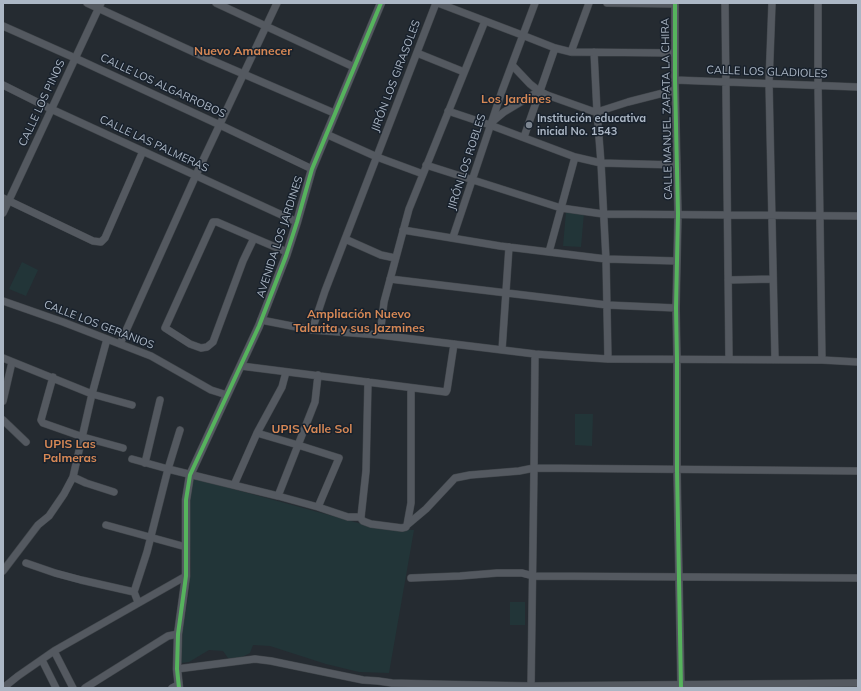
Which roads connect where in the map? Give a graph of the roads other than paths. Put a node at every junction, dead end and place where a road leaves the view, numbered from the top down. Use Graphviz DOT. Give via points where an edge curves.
graph roads {
  1 [pos="87,3"];
  2 [pos="216,3"];
  3 [pos="277,3"];
  4 [pos="381,3"];
  5 [pos="437,3"];
  6 [pos="535,3"];
  7 [pos="589,3"];
  8 [pos="607,3"];
  9 [pos="725,3"];
  10 [pos="772,3"];
  11 [pos="818,3"];
  12 [pos="675,4"];
  13 [pos="100,6"];
  14 [pos="485,21"];
  15 [pos="3,26"];
  16 [pos="266,26"];
  17 [pos="522,35"];
  18 [pos="555,48"];
  19 [pos="571,52"];
  20 [pos="594,52"];
  21 [pos="417,53"];
  22 [pos="675,53"];
  23 [pos="76,58"];
  24 [pos="512,65"];
  25 [pos="354,67"];
  26 [pos="464,72"];
  27 [pos="244,74"];
  28 [pos="675,80"];
  29 [pos="725,82"];
  30 [pos="770,83"];
  31 [pos="3,85"];
  32 [pos="818,85"];
  33 [pos="858,87"];
  34 [pos="675,90"];
  35 [pos="539,92"];
  36 [pos="51,109"];
  37 [pos="448,111"];
  38 [pos="597,112"];
  39 [pos="334,113"];
  40 [pos="491,123"];
  41 [pos="220,124"];
  42 [pos="326,134"];
  43 [pos="524,137"];
  44 [pos="143,151"];
  45 [pos="377,157"];
  46 [pos="575,157"];
  47 [pos="601,163"];
  48 [pos="426,165"];
  49 [pos="677,165"];
  50 [pos="312,169"];
  51 [pos="423,174"];
  52 [pos="196,175"];
  53 [pos="472,179"];
  54 [pos="6,200"];
  55 [pos="561,208"];
  56 [pos="3,213"];
  57 [pos="603,214"];
  58 [pos="678,214"];
  59 [pos="728,215"];
  60 [pos="772,215"];
  61 [pos="820,216"];
  62 [pos="858,216"];
  63 [pos="297,222"];
  64 [pos="403,230"];
  65 [pos="453,237"];
  66 [pos="254,238"];
  67 [pos="345,239"];
  68 [pos="509,247"];
  69 [pos="287,252"];
  70 [pos="549,252"];
  71 [pos="395,258"];
  72 [pos="606,259"];
  73 [pos="677,261"];
  74 [pos="390,279"];
  75 [pos="773,279"];
  76 [pos="728,280"];
  77 [pos="506,293"];
  78 [pos="3,301"];
  79 [pos="606,304"];
  80 [pos="676,308"];
  81 [pos="261,320"];
  82 [pos="312,330"];
  83 [pos="380,336"];
  84 [pos="107,338"];
  85 [pos="120,344"];
  86 [pos="454,344"];
  87 [pos="502,350"];
  88 [pos="535,354"];
  89 [pos="3,358"];
  90 [pos="608,359"];
  91 [pos="677,359"];
  92 [pos="729,359"];
  93 [pos="775,359"];
  94 [pos="822,360"];
  95 [pos="12,362"];
  96 [pos="858,362"];
  97 [pos="241,366"];
  98 [pos="286,372"];
  99 [pos="318,375"];
  100 [pos="53,377"];
  101 [pos="368,382"];
  102 [pos="411,388"];
  103 [pos="92,394"];
  104 [pos="227,395"];
  105 [pos="160,400"];
  106 [pos="3,401"];
  107 [pos="132,405"];
  108 [pos="3,420"];
  109 [pos="180,430"];
  110 [pos="257,434"];
  111 [pos="83,437"];
  112 [pos="26,442"];
  113 [pos="298,445"];
  114 [pos="123,448"];
  115 [pos="132,459"];
  116 [pos="145,463"];
  117 [pos="534,468"];
  118 [pos="168,469"];
  119 [pos="677,470"];
  120 [pos="858,471"];
  121 [pos="190,475"];
  122 [pos="73,477"];
  123 [pos="234,485"];
  124 [pos="114,492"];
  125 [pos="278,496"];
  126 [pos="318,507"];
  127 [pos="360,517"];
  128 [pos="106,525"];
  129 [pos="407,525"];
  130 [pos="151,538"];
  131 [pos="186,547"];
  132 [pos="26,563"];
  133 [pos="3,571"];
  134 [pos="186,576"];
  135 [pos="533,576"];
  136 [pos="679,576"];
  137 [pos="412,578"];
  138 [pos="858,578"];
  139 [pos="134,592"];
  140 [pos="138,602"];
  141 [pos="178,634"];
  142 [pos="54,651"];
  143 [pos="42,660"];
  144 [pos="177,669"];
  145 [pos="858,683"];
  146 [pos="377,684"];
  147 [pos="681,686"];
  148 [pos="176,687"];
  149 [pos="531,687"];
  150 [pos="3,688"];
  151 [pos="56,688"];
  152 [pos="73,688"];
  153 [pos="85,688"];
  1 -- 13 [label="street"];
  2 -- 16 [label="street"];
  3 -- 16 [label="street"];
  4 -- 25 [label="street, AVENIDA LOS JARDINES"];
  5 -- 14 [label="street"];
  5 -- 21 [label="street, JIRÓN LOS GIRASOLES"];
  6 -- 17 [label="street, JIRÓN LOS ROBLES"];
  7 -- 19 [label="street"];
  8 -- 12 [label="street"];
  9 -- 29 [label="street"];
  10 -- 30 [label="street"];
  11 -- 32 [label="street"];
  12 -- 22 [label="street, CALLE MANUEL ZAPATA LA CHIRA"];
  13 -- 23 [label="street, CALLE LOS PINOS"];
  13 -- 27 [label="street"];
  14 -- 17 [label="street"];
  14 -- 26 [label="street"];
  15 -- 23 [label="street, CALLE LOS ALGARROBOS"];
  16 -- 25 [label="street"];
  16 -- 27 [label="street"];
  17 -- 18 [label="street"];
  17 -- 24 [label="street, JIRÓN LOS ROBLES"];
  18 -- 19 [label="street"];
  18 -- 35 [label="street"];
  19 -- 20 [label="street"];
  20 -- 22 [label="street"];
  20 -- 38 [label="street"];
  21 -- 26 [label="street"];
  21 -- 45 [label="street, JIRÓN LOS GIRASOLES"];
  22 -- 28 [label="street, CALLE MANUEL ZAPATA LA CHIRA"];
  23 -- 36 [label="street, CALLE LOS PINOS"];
  23 -- 41 [label="street, CALLE LOS ALGARROBOS"];
  24 -- 35 [label="street"];
  24 -- 40 [label="street, JIRÓN LOS ROBLES"];
  25 -- 39 [label="street, AVENIDA LOS JARDINES"];
  26 -- 37 [label="street"];
  27 -- 39 [label="street"];
  27 -- 41 [label="street"];
  28 -- 29 [label="street, CALLE LOS GLADIOLES"];
  28 -- 34 [label="street, CALLE MANUEL ZAPATA LA CHIRA"];
  29 -- 30 [label="street, CALLE LOS GLADIOLES"];
  29 -- 59 [label="street"];
  30 -- 32 [label="street, CALLE LOS GLADIOLES"];
  30 -- 60 [label="street"];
  31 -- 36 [label="street, CALLE LAS PALMERAS"];
  32 -- 33 [label="street, CALLE LOS GLADIOLES"];
  32 -- 61 [label="street"];
  34 -- 38 [label="street"];
  34 -- 49 [label="street, CALLE MANUEL ZAPATA LA CHIRA"];
  35 -- 38 [label="street"];
  35 -- 40 [label="street" via="504,112"];
  35 -- 43 [label="street"];
  36 -- 44 [label="street, CALLE LAS PALMERAS"];
  36 -- 54 [label="street, CALLE LOS PINOS"];
  37 -- 40 [label="street"];
  37 -- 48 [label="street"];
  38 -- 47 [label="street"];
  39 -- 42 [label="street, AVENIDA LOS JARDINES"];
  40 -- 43 [label="street"];
  40 -- 53 [label="street, JIRÓN LOS ROBLES"];
  41 -- 50 [label="street, CALLE LOS ALGARROBOS"];
  41 -- 52 [label="street"];
  42 -- 45 [label="street"];
  42 -- 50 [label="street, AVENIDA LOS JARDINES"];
  43 -- 46 [label="street"];
  44 -- 52 [label="street, CALLE LAS PALMERAS"];
  44 -- 54 [label="street" via="106,238 101,242 93,241"];
  45 -- 51 [label="street"];
  45 -- 67 [label="street, JIRÓN LOS GIRASOLES"];
  46 -- 47 [label="street"];
  46 -- 55 [label="street"];
  47 -- 49 [label="street"];
  47 -- 57 [label="street"];
  48 -- 51 [label="street"];
  48 -- 53 [label="street"];
  49 -- 58 [label="street, CALLE MANUEL ZAPATA LA CHIRA"];
  50 -- 63 [label="street, AVENIDA LOS JARDINES"];
  51 -- 64 [label="street"];
  52 -- 63 [label="street, CALLE LAS PALMERAS"];
  52 -- 85 [label="street"];
  53 -- 55 [label="street"];
  53 -- 65 [label="street, JIRÓN LOS ROBLES"];
  54 -- 56 [label="street, CALLE LOS PINOS"];
  55 -- 57 [label="street"];
  55 -- 70 [label="street"];
  57 -- 58 [label="street"];
  57 -- 72 [label="street"];
  58 -- 59 [label="street"];
  58 -- 73 [label="street, CALLE MANUEL ZAPATA LA CHIRA"];
  59 -- 60 [label="street"];
  59 -- 76 [label="street"];
  60 -- 61 [label="street"];
  60 -- 75 [label="street"];
  61 -- 62 [label="street"];
  61 -- 94 [label="street"];
  63 -- 69 [label="street, AVENIDA LOS JARDINES"];
  64 -- 65 [label="street"];
  64 -- 71 [label="street"];
  65 -- 68 [label="street"];
  66 -- 66 [label="street" via="213,222 165,328 201,348 213,342"];
  66 -- 69 [label="street"];
  67 -- 71 [label="street" via="381,255"];
  67 -- 82 [label="street, JIRÓN LOS GIRASOLES"];
  68 -- 70 [label="street"];
  68 -- 77 [label="street"];
  69 -- 81 [label="street, AVENIDA LOS JARDINES"];
  70 -- 72 [label="street"];
  71 -- 74 [label="street"];
  72 -- 73 [label="street"];
  72 -- 79 [label="street"];
  73 -- 80 [label="street, CALLE MANUEL ZAPATA LA CHIRA"];
  74 -- 77 [label="street"];
  74 -- 83 [label="street"];
  75 -- 76 [label="street"];
  75 -- 93 [label="street"];
  76 -- 92 [label="street"];
  77 -- 79 [label="street"];
  77 -- 87 [label="street"];
  78 -- 84 [label="street, CALLE LOS GERANIOS"];
  79 -- 80 [label="street"];
  79 -- 90 [label="street"];
  80 -- 91 [label="street, CALLE MANUEL ZAPATA LA CHIRA"];
  81 -- 82 [label="street"];
  81 -- 97 [label="street, AVENIDA LOS JARDINES"];
  82 -- 83 [label="street"];
  83 -- 86 [label="street"];
  84 -- 85 [label="street, CALLE LOS GERANIOS"];
  84 -- 103 [label="street"];
  85 -- 104 [label="street, CALLE LOS GERANIOS" via="151,356 211,390"];
  86 -- 87 [label="street"];
  86 -- 102 [label="street" via="446,392"];
  87 -- 88 [label="street"];
  88 -- 90 [label="street"];
  88 -- 117 [label="street"];
  89 -- 95 [label="street"];
  90 -- 91 [label="street"];
  91 -- 92 [label="street"];
  91 -- 119 [label="street, CALLE MANUEL ZAPATA LA CHIRA"];
  92 -- 93 [label="street"];
  93 -- 94 [label="street"];
  94 -- 96 [label="street"];
  95 -- 100 [label="street"];
  95 -- 106 [label="street"];
  97 -- 98 [label="street"];
  97 -- 104 [label="street, AVENIDA LOS JARDINES"];
  98 -- 99 [label="street"];
  98 -- 110 [label="street" via="282,387"];
  99 -- 101 [label="street"];
  99 -- 113 [label="street" via="315,402"];
  100 -- 103 [label="street"];
  100 -- 111 [label="street" via="41,420 43,423"];
  101 -- 102 [label="street"];
  101 -- 127 [label="street" via="366,471"];
  102 -- 129 [label="street" via="411,503"];
  103 -- 107 [label="street"];
  103 -- 111 [label="street"];
  104 -- 121 [label="street, AVENIDA LOS JARDINES"];
  105 -- 116 [label="street"];
  108 -- 112 [label="street"];
  109 -- 118 [label="street"];
  110 -- 113 [label="street"];
  110 -- 123 [label="street"];
  111 -- 114 [label="street"];
  111 -- 122 [label="street"];
  113 -- 125 [label="street"];
  113 -- 126 [label="street" via="339,458"];
  115 -- 116 [label="street"];
  116 -- 118 [label="street"];
  117 -- 119 [label="street"];
  117 -- 129 [label="street" via="455,478"];
  117 -- 135 [label="street"];
  118 -- 121 [label="street"];
  118 -- 130 [label="street"];
  119 -- 120 [label="street"];
  119 -- 136 [label="street, CALLE MANUEL ZAPATA LA CHIRA"];
  121 -- 123 [label="street"];
  121 -- 131 [label="street, AVENIDA LOS JARDINES" via="186,500"];
  122 -- 124 [label="street"];
  122 -- 133 [label="street" via="49,516 38,525"];
  123 -- 125 [label="street"];
  125 -- 126 [label="street"];
  126 -- 127 [label="street" via="348,517"];
  127 -- 129 [label="street" via="371,524 402,528"];
  128 -- 130 [label="street"];
  130 -- 131 [label="street"];
  130 -- 139 [label="street"];
  131 -- 134 [label="street, AVENIDA LOS JARDINES"];
  132 -- 139 [label="street" via="91,583"];
  134 -- 140 [label="street"];
  134 -- 141 [label="street, AVENIDA LOS JARDINES"];
  135 -- 136 [label="street"];
  135 -- 137 [label="street" via="522,573 497,573"];
  135 -- 149 [label="street"];
  136 -- 138 [label="street"];
  136 -- 147 [label="street, CALLE MANUEL ZAPATA LA CHIRA"];
  139 -- 140 [label="street"];
  140 -- 142 [label="street"];
  141 -- 144 [label="street, AVENIDA LOS JARDINES"];
  141 -- 153 [label="street" via="168,636"];
  142 -- 143 [label="street"];
  142 -- 152 [label="street"];
  143 -- 150 [label="street"];
  143 -- 151 [label="street"];
  144 -- 146 [label="street" via="255,659"];
  144 -- 148 [label="street, AVENIDA LOS JARDINES"];
  145 -- 147 [label="street"];
  146 -- 149 [label="street" via="392,682"];
  147 -- 149 [label="street"];
}
